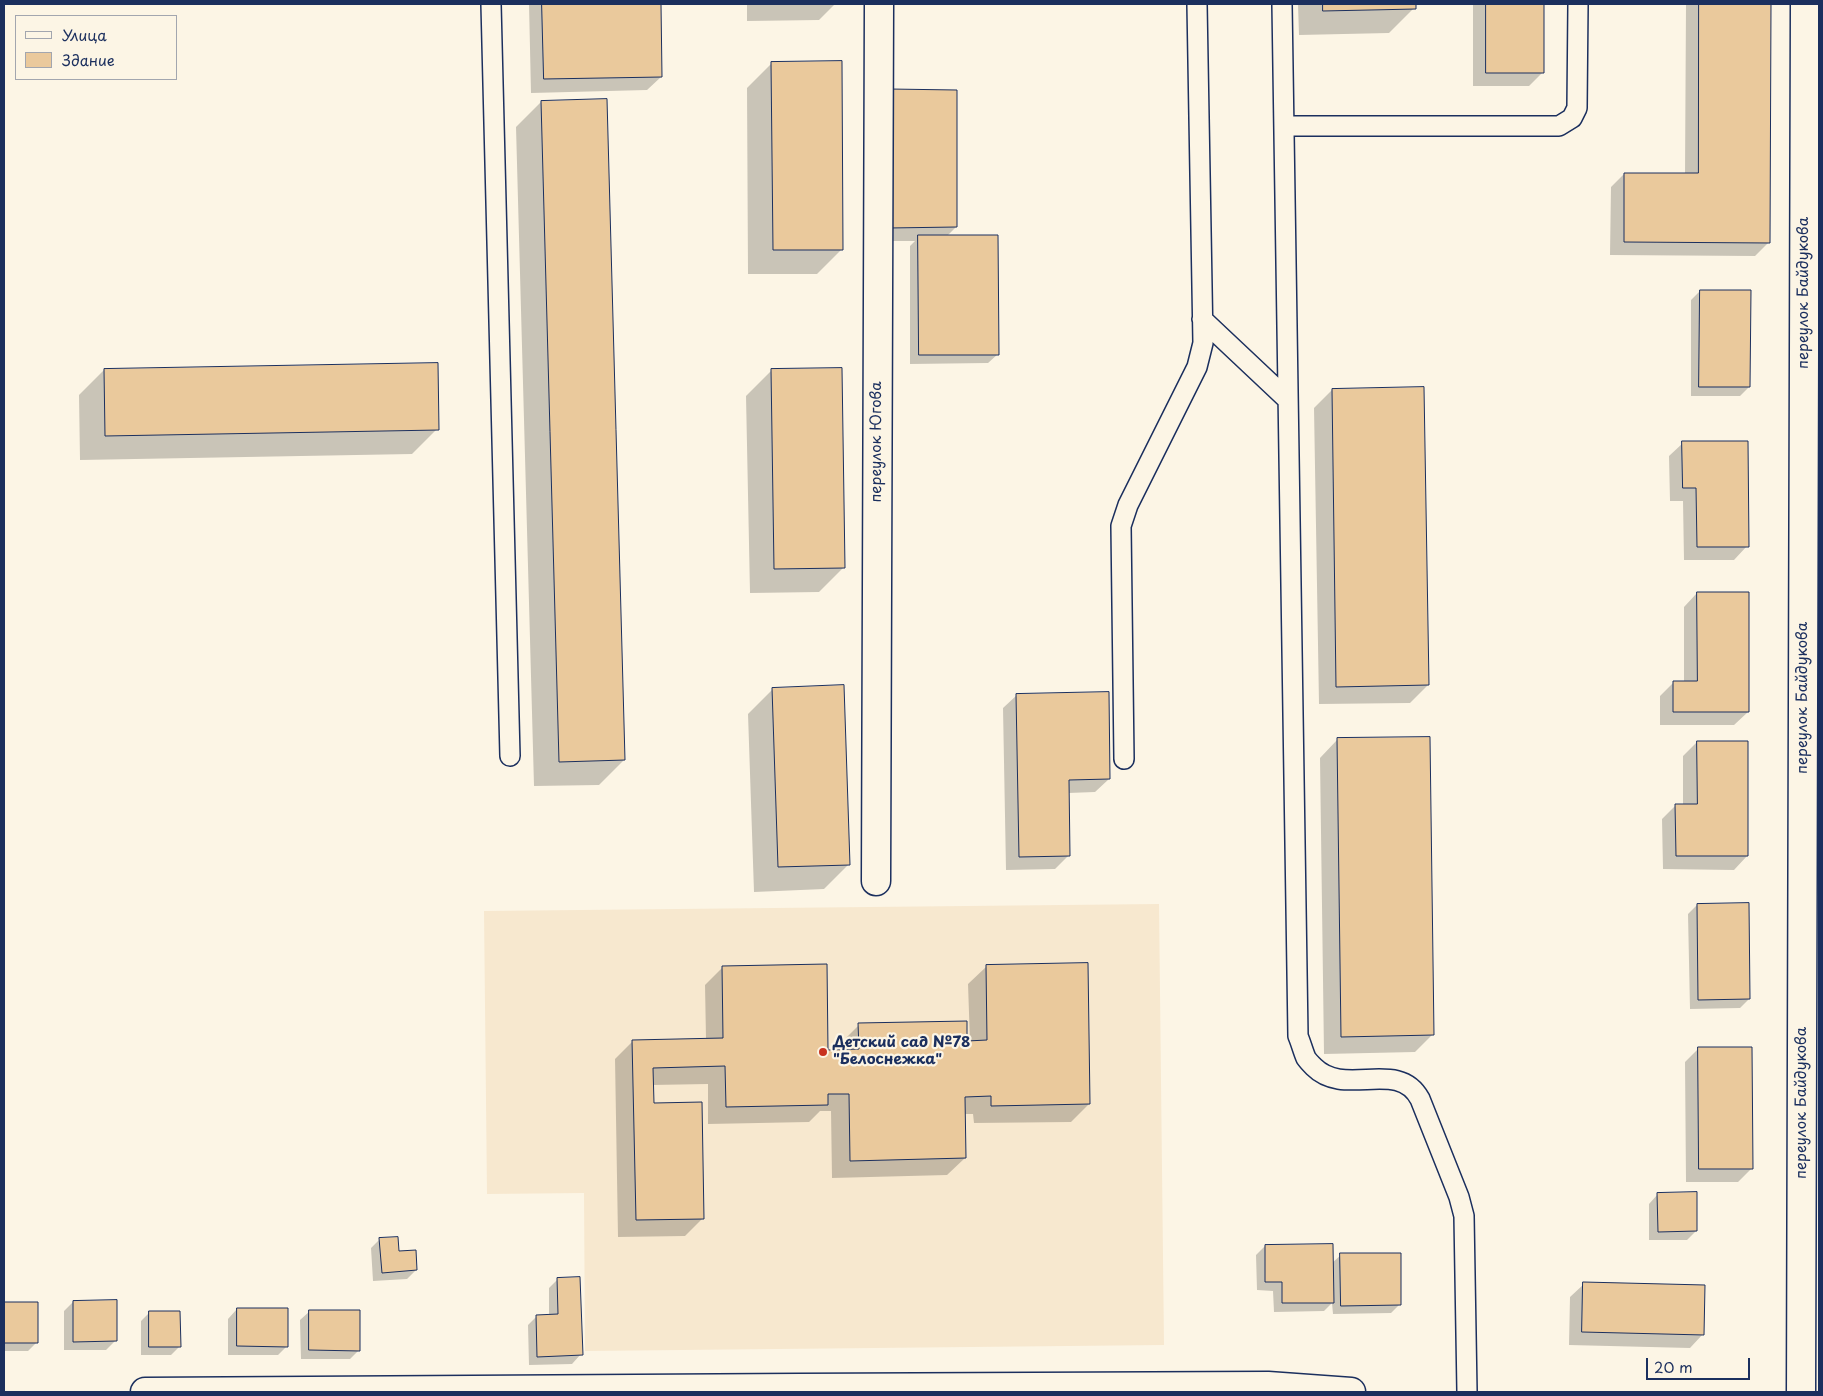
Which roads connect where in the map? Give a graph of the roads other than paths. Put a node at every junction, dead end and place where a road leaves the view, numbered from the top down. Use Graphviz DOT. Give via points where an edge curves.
graph roads {
  1 [pos="490,4"];
  2 [pos="878,4"];
  3 [pos="1197,4"];
  4 [pos="1282,4"];
  5 [pos="1578,4"];
  6 [pos="1804,4"];
  7 [pos="1284,126"];
  8 [pos="1202,319"];
  9 [pos="1288,400"];
  10 [pos="510,756"];
  11 [pos="1124,759"];
  12 [pos="876,881"];
  13 [pos="145,1392"];
  14 [pos="1351,1392"];
  15 [pos="1467,1392"];
  16 [pos="1801,1392"];
  1 -- 10 [label="lane"];
  2 -- 12 [label="street, переулок Югова"];
  3 -- 8 [label="lane"];
  4 -- 7 [label="lane"];
  5 -- 7 [label="lane" via="1577,108 1572,118 1559,126"];
  6 -- 16 [label="street, переулок Байдукова"];
  7 -- 9 [label="lane"];
  8 -- 9 [label="lane"];
  8 -- 11 [label="lane" via="1203,342 1197,367 1128,505 1121,526"];
  9 -- 15 [label="lane" via="1298,1036 1307,1060 1320,1072 1336,1080 1392,1079 1405,1083 1420,1099 1464,1216"];
  13 -- 14 [label="street" via="1268,1386"];
}
